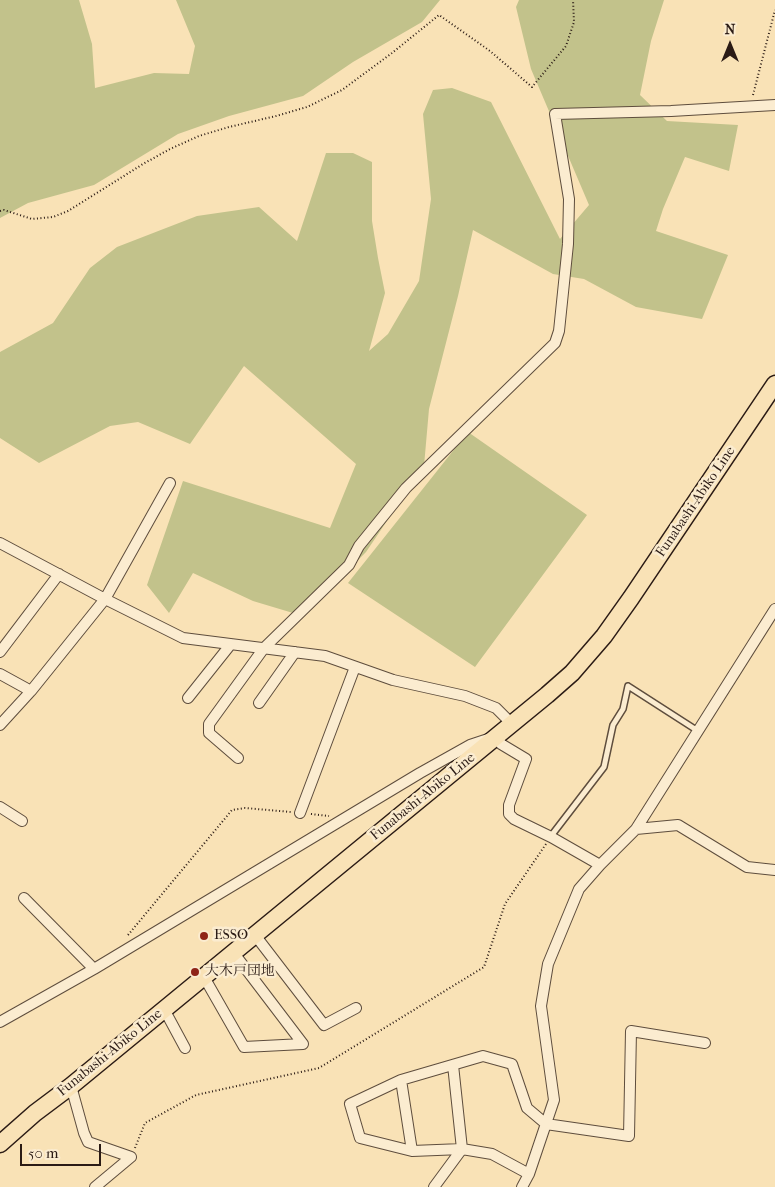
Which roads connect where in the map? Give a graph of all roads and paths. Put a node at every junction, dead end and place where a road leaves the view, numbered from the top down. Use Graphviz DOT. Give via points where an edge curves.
graph roads {
  1 [pos="573,0"];
  2 [pos="775,10"];
  3 [pos="775,105"];
  4 [pos="750,107"];
  5 [pos="0,211"];
  6 [pos="775,384"];
  7 [pos="170,483"];
  8 [pos="0,542"];
  9 [pos="59,574"];
  10 [pos="105,599"];
  11 [pos="775,609"];
  12 [pos="231,644"];
  13 [pos="264,648"];
  14 [pos="0,652"];
  15 [pos="295,652"];
  16 [pos="355,666"];
  17 [pos="0,674"];
  18 [pos="31,691"];
  19 [pos="188,698"];
  20 [pos="259,703"];
  21 [pos="512,724"];
  22 [pos="0,725"];
  23 [pos="698,731"];
  24 [pos="497,736"];
  25 [pos="238,758"];
  26 [pos="0,807"];
  27 [pos="300,813"];
  28 [pos="346,817"];
  29 [pos="22,821"];
  30 [pos="636,829"];
  31 [pos="551,837"];
  32 [pos="600,865"];
  33 [pos="775,870"];
  34 [pos="24,898"];
  35 [pos="255,935"];
  36 [pos="126,938"];
  37 [pos="233,952"];
  38 [pos="94,969"];
  39 [pos="204,976"];
  40 [pos="356,1008"];
  41 [pos="164,1009"];
  42 [pos="0,1022"];
  43 [pos="705,1043"];
  44 [pos="185,1048"];
  45 [pos="453,1065"];
  46 [pos="401,1080"];
  47 [pos="71,1086"];
  48 [pos="546,1124"];
  49 [pos="0,1144"];
  50 [pos="462,1149"];
  51 [pos="412,1151"];
  52 [pos="529,1174"];
  53 [pos="98,1186"];
  54 [pos="434,1187"];
  55 [pos="522,1187"];
  1 -- 5 [label="path" via="574,22 566,46 532,87 490,51 439,15 342,90 307,107 199,136 170,149 53,217 32,219"];
  2 -- 4 [label="path"];
  3 -- 4 [label="street"];
  4 -- 13 [label="street" via="555,114 569,199 568,244 555,343 406,488 359,546 349,565"];
  6 -- 21 [label="main road, Funabashi-Abiko Line" via="604,636 572,673"];
  7 -- 10 [label="street"];
  8 -- 9 [label="street"];
  9 -- 10 [label="street"];
  9 -- 14 [label="street"];
  10 -- 12 [label="street" via="183,638"];
  10 -- 18 [label="street"];
  11 -- 23 [label="street"];
  12 -- 13 [label="street"];
  12 -- 19 [label="street"];
  13 -- 15 [label="street"];
  13 -- 25 [label="street" via="209,724 209,733"];
  15 -- 16 [label="street" via="324,656"];
  15 -- 20 [label="street"];
  16 -- 21 [label="street" via="393,680 465,696 496,708"];
  16 -- 27 [label="street"];
  17 -- 18 [label="street"];
  18 -- 22 [label="street"];
  21 -- 24 [label="main road, Funabashi-Abiko Line"];
  23 -- 30 [label="street"];
  23 -- 31 [label="lane" via="628,686 623,709 613,725 604,767"];
  24 -- 28 [label="street" via="470,745"];
  24 -- 31 [label="street" via="502,744 526,759 509,814"];
  24 -- 35 [label="main road, Funabashi-Abiko Line"];
  26 -- 29 [label="street"];
  27 -- 28 [label="path"];
  27 -- 36 [label="path" via="245,808 232,810"];
  28 -- 38 [label="street"];
  30 -- 32 [label="street"];
  30 -- 33 [label="street" via="678,825 747,867"];
  31 -- 32 [label="street"];
  32 -- 48 [label="street" via="579,889 548,964 541,1006 554,1100"];
  34 -- 38 [label="street"];
  35 -- 37 [label="main road, Funabashi-Abiko Line"];
  35 -- 40 [label="street" via="324,1025"];
  37 -- 39 [label="main road, Funabashi-Abiko Line"];
  37 -- 39 [label="street" via="303,1044 244,1047"];
  38 -- 42 [label="street"];
  39 -- 41 [label="main road, Funabashi-Abiko Line"];
  41 -- 44 [label="street"];
  41 -- 47 [label="main road, Funabashi-Abiko Line"];
  43 -- 48 [label="street" via="631,1031 629,1136"];
  45 -- 46 [label="street"];
  45 -- 48 [label="street" via="483,1056 512,1064 527,1108"];
  45 -- 50 [label="street"];
  46 -- 51 [label="street"];
  46 -- 51 [label="street" via="350,1104 360,1138"];
  47 -- 49 [label="main road, Funabashi-Abiko Line"];
  47 -- 53 [label="street" via="88,1142 131,1157"];
  48 -- 52 [label="street"];
  50 -- 51 [label="street"];
  50 -- 52 [label="street" via="492,1154"];
  50 -- 54 [label="street"];
  52 -- 55 [label="street"];
}
